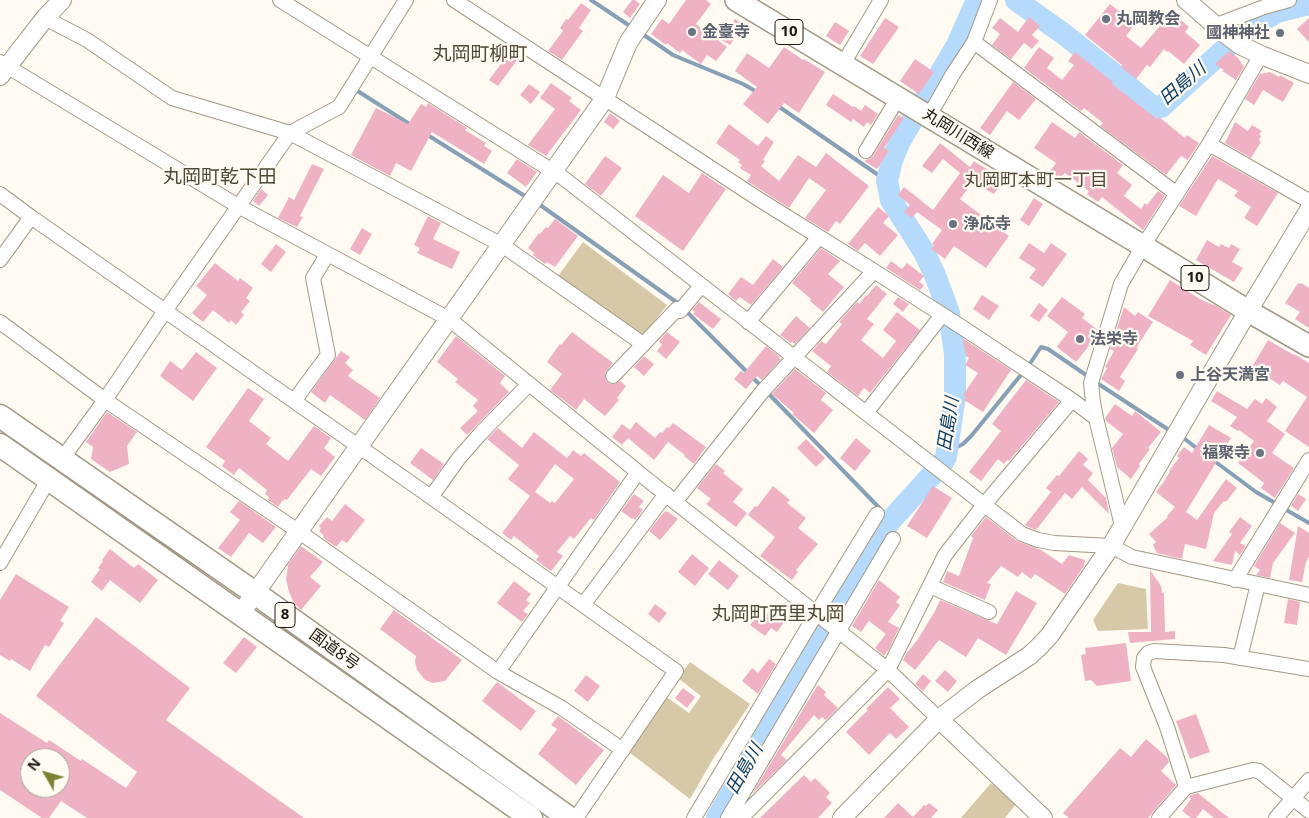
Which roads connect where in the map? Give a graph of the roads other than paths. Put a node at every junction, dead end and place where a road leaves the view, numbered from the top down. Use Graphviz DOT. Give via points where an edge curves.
graph roads {
  1 [pos="280,0"];
  2 [pos="406,0"];
  3 [pos="454,0"];
  4 [pos="657,0"];
  5 [pos="736,0"];
  6 [pos="881,0"];
  7 [pos="990,0"];
  8 [pos="1186,0"];
  9 [pos="1289,0"];
  10 [pos="52,6"];
  11 [pos="1219,30"];
  12 [pos="974,42"];
  13 [pos="1261,55"];
  14 [pos="370,58"];
  15 [pos="843,64"];
  16 [pos="3,68"];
  17 [pos="1309,74"];
  18 [pos="605,98"];
  19 [pos="898,98"];
  20 [pos="929,116"];
  21 [pos="290,133"];
  22 [pos="1209,144"];
  23 [pos="866,151"];
  24 [pos="553,172"];
  25 [pos="0,194"];
  26 [pos="1177,194"];
  27 [pos="1309,202"];
  28 [pos="238,206"];
  29 [pos="1309,210"];
  30 [pos="30,217"];
  31 [pos="819,237"];
  32 [pos="502,244"];
  33 [pos="1143,246"];
  34 [pos="327,255"];
  35 [pos="0,260"];
  36 [pos="874,271"];
  37 [pos="702,286"];
  38 [pos="165,311"];
  39 [pos="1248,311"];
  40 [pos="942,315"];
  41 [pos="449,319"];
  42 [pos="0,322"];
  43 [pos="748,322"];
  44 [pos="643,344"];
  45 [pos="1309,346"];
  46 [pos="794,357"];
  47 [pos="613,376"];
  48 [pos="529,384"];
  49 [pos="105,400"];
  50 [pos="1072,400"];
  51 [pos="294,401"];
  52 [pos="866,412"];
  53 [pos="0,416"];
  54 [pos="1096,418"];
  55 [pos="0,445"];
  56 [pos="359,446"];
  57 [pos="62,459"];
  58 [pos="1309,460"];
  59 [pos="638,472"];
  60 [pos="49,479"];
  61 [pos="431,497"];
  62 [pos="670,498"];
  63 [pos="984,505"];
  64 [pos="877,514"];
  65 [pos="1122,526"];
  66 [pos="298,531"];
  67 [pos="893,539"];
  68 [pos="1110,546"];
  69 [pos="0,564"];
  70 [pos="1235,580"];
  71 [pos="1258,584"];
  72 [pos="930,586"];
  73 [pos="557,587"];
  74 [pos="255,593"];
  75 [pos="1309,595"];
  76 [pos="583,605"];
  77 [pos="989,612"];
  78 [pos="240,613"];
  79 [pos="816,614"];
  80 [pos="838,632"];
  81 [pos="1240,658"];
  82 [pos="1309,669"];
  83 [pos="888,670"];
  84 [pos="498,672"];
  85 [pos="939,719"];
  86 [pos="623,750"];
  87 [pos="1309,780"];
  88 [pos="1186,787"];
  89 [pos="1293,798"];
  90 [pos="1309,811"];
  91 [pos="531,818"];
  92 [pos="569,818"];
  93 [pos="576,818"];
  94 [pos="694,818"];
  95 [pos="728,818"];
  96 [pos="740,818"];
  97 [pos="842,818"];
  98 [pos="1043,818"];
  99 [pos="1159,818"];
  100 [pos="1276,818"];
  1 -- 14 [label="street"];
  2 -- 14 [label="street"];
  3 -- 18 [label="street"];
  4 -- 18 [label="street" via="628,43"];
  5 -- 15 [label="main road, 丸岡川西線 / 10"];
  6 -- 15 [label="street"];
  7 -- 12 [label="street"];
  8 -- 11 [label="street"];
  9 -- 11 [label="street" via="1264,7"];
  10 -- 16 [label="street"];
  10 -- 21 [label="street" via="87,40 172,98"];
  11 -- 13 [label="street"];
  12 -- 20 [label="street"];
  12 -- 26 [label="street"];
  13 -- 17 [label="street"];
  13 -- 22 [label="street"];
  14 -- 21 [label="street" via="339,107"];
  14 -- 24 [label="street"];
  15 -- 19 [label="main road, 丸岡川西線 / 10"];
  16 -- 28 [label="street"];
  18 -- 24 [label="street"];
  18 -- 31 [label="street"];
  19 -- 20 [label="main road, 丸岡川西線 / 10"];
  19 -- 23 [label="street"];
  20 -- 33 [label="main road, 丸岡川西線 / 10"];
  21 -- 28 [label="street"];
  21 -- 32 [label="street"];
  22 -- 26 [label="street"];
  22 -- 27 [label="street"];
  24 -- 32 [label="street"];
  24 -- 37 [label="street"];
  25 -- 30 [label="street"];
  26 -- 33 [label="street"];
  28 -- 34 [label="street"];
  28 -- 38 [label="street"];
  29 -- 39 [label="street"];
  30 -- 35 [label="street"];
  30 -- 38 [label="street"];
  31 -- 36 [label="street"];
  31 -- 43 [label="street"];
  32 -- 41 [label="street"];
  32 -- 44 [label="street"];
  33 -- 39 [label="main road, 丸岡川西線 / 10"];
  33 -- 54 [label="street" via="1121,284 1091,383"];
  34 -- 41 [label="street"];
  34 -- 51 [label="street" via="313,278 328,355"];
  36 -- 40 [label="street"];
  36 -- 46 [label="street"];
  37 -- 43 [label="street"];
  37 -- 44 [label="street"];
  38 -- 49 [label="street"];
  38 -- 51 [label="street"];
  39 -- 45 [label="main road, 丸岡川西線 / 10"];
  39 -- 65 [label="street"];
  40 -- 50 [label="street"];
  40 -- 52 [label="street"];
  41 -- 48 [label="street"];
  41 -- 56 [label="street"];
  42 -- 49 [label="street"];
  43 -- 46 [label="street"];
  44 -- 47 [label="street"];
  46 -- 52 [label="street"];
  46 -- 62 [label="street"];
  48 -- 59 [label="street"];
  48 -- 61 [label="street" via="459,458"];
  49 -- 57 [label="street"];
  49 -- 66 [label="street"];
  50 -- 54 [label="street"];
  50 -- 63 [label="street"];
  51 -- 56 [label="street"];
  52 -- 63 [label="street"];
  53 -- 57 [label="highway, 国道8号 / 8"];
  54 -- 65 [label="street"];
  55 -- 60 [label="highway, 国道8号 / 8"];
  56 -- 61 [label="street"];
  56 -- 66 [label="street"];
  57 -- 74 [label="highway, 国道8号 / 8"];
  58 -- 70 [label="street"];
  59 -- 62 [label="street"];
  59 -- 73 [label="street"];
  60 -- 69 [label="street"];
  60 -- 78 [label="highway, 国道8号 / 8"];
  61 -- 73 [label="street"];
  62 -- 76 [label="street"];
  62 -- 79 [label="street"];
  63 -- 68 [label="street" via="1022,534 1038,540"];
  63 -- 72 [label="street" via="945,555"];
  64 -- 79 [label="street"];
  65 -- 68 [label="street"];
  66 -- 74 [label="street"];
  66 -- 84 [label="street"];
  67 -- 80 [label="street"];
  68 -- 70 [label="street" via="1132,557"];
  68 -- 85 [label="street" via="1065,615 1040,646"];
  70 -- 71 [label="street"];
  71 -- 75 [label="street"];
  71 -- 81 [label="street"];
  72 -- 77 [label="street"];
  72 -- 83 [label="street"];
  73 -- 76 [label="street"];
  73 -- 84 [label="street"];
  74 -- 78 [label="street"];
  74 -- 92 [label="highway, 国道8号 / 8"];
  76 -- 86 [label="street" via="676,671"];
  78 -- 91 [label="highway, 国道8号 / 8"];
  79 -- 80 [label="street"];
  79 -- 94 [label="street"];
  80 -- 83 [label="street"];
  80 -- 95 [label="street"];
  81 -- 82 [label="street"];
  81 -- 88 [label="street" via="1154,651 1144,658 1143,667"];
  83 -- 85 [label="street"];
  83 -- 96 [label="street"];
  84 -- 86 [label="street" via="562,708"];
  85 -- 97 [label="street"];
  85 -- 98 [label="street"];
  86 -- 93 [label="street"];
  87 -- 89 [label="street"];
  88 -- 89 [label="street" via="1256,770"];
  88 -- 99 [label="street"];
  89 -- 90 [label="street"];
  89 -- 100 [label="street"];
}
